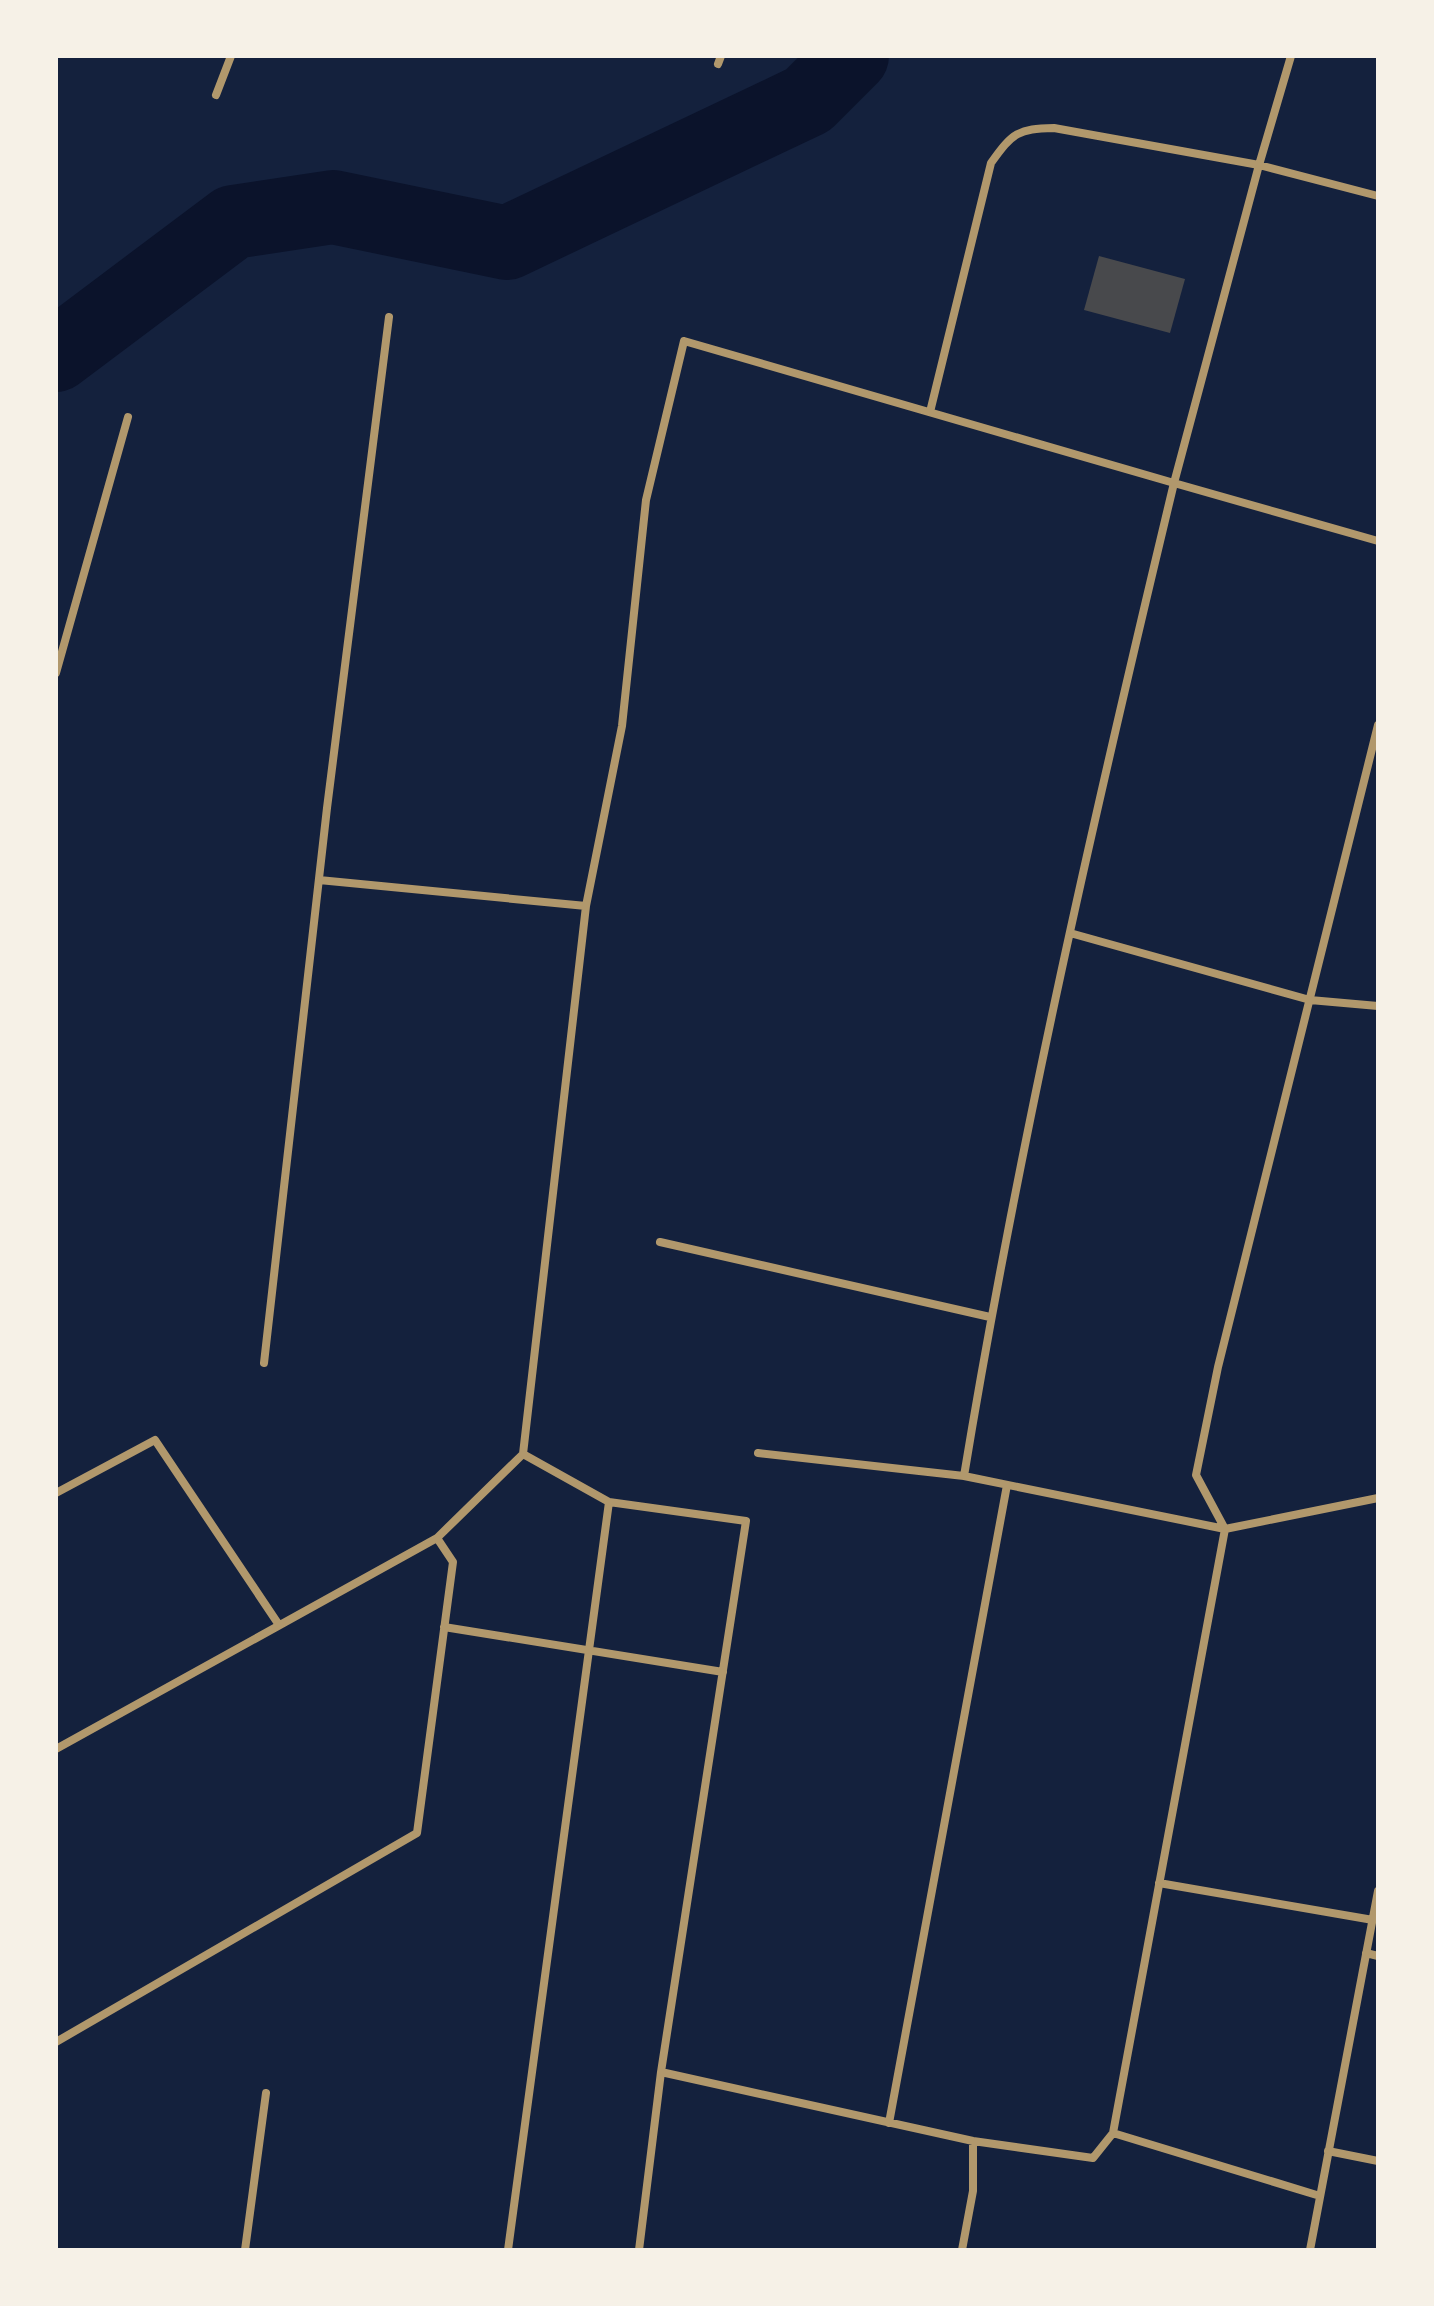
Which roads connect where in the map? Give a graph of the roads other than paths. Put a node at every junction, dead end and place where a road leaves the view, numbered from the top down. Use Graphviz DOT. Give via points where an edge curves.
graph roads {
  1 [pos="231,56"];
  2 [pos="1291,56"];
  3 [pos="216,95"];
  4 [pos="1259,165"];
  5 [pos="1378,196"];
  6 [pos="389,317"];
  7 [pos="930,412"];
  8 [pos="128,417"];
  9 [pos="1174,483"];
  10 [pos="1378,541"];
  11 [pos="56,673"];
  12 [pos="1378,725"];
  13 [pos="319,880"];
  14 [pos="586,906"];
  15 [pos="1070,933"];
  16 [pos="1310,1000"];
  17 [pos="1378,1006"];
  18 [pos="660,1242"];
  19 [pos="990,1317"];
  20 [pos="264,1363"];
  21 [pos="758,1453"];
  22 [pos="523,1454"];
  23 [pos="964,1476"];
  24 [pos="1007,1485"];
  25 [pos="56,1493"];
  26 [pos="1378,1498"];
  27 [pos="609,1502"];
  28 [pos="1225,1529"];
  29 [pos="437,1538"];
  30 [pos="279,1625"];
  31 [pos="444,1627"];
  32 [pos="588,1651"];
  33 [pos="723,1672"];
  34 [pos="56,1749"];
  35 [pos="1159,1883"];
  36 [pos="1378,1891"];
  37 [pos="1373,1920"];
  38 [pos="1366,1953"];
  39 [pos="1378,1956"];
  40 [pos="56,2042"];
  41 [pos="661,2072"];
  42 [pos="266,2093"];
  43 [pos="889,2123"];
  44 [pos="1113,2133"];
  45 [pos="973,2141"];
  46 [pos="1328,2151"];
  47 [pos="1378,2161"];
  48 [pos="1320,2196"];
  49 [pos="245,2250"];
  50 [pos="508,2250"];
  51 [pos="639,2250"];
  52 [pos="962,2250"];
  53 [pos="1310,2250"];
  1 -- 3 [label="street"];
  2 -- 4 [label="street"];
  4 -- 5 [label="street"];
  4 -- 7 [label="street" via="1054,128 1023,129 991,163"];
  4 -- 9 [label="street"];
  6 -- 13 [label="street"];
  7 -- 9 [label="street"];
  7 -- 14 [label="street" via="684,341 646,500 622,726"];
  8 -- 11 [label="street"];
  9 -- 10 [label="street"];
  9 -- 15 [label="street"];
  12 -- 16 [label="street"];
  13 -- 14 [label="street"];
  13 -- 20 [label="street"];
  14 -- 22 [label="street"];
  15 -- 16 [label="street"];
  15 -- 19 [label="street"];
  16 -- 17 [label="street"];
  16 -- 28 [label="street" via="1196,1475"];
  18 -- 19 [label="street"];
  19 -- 23 [label="street"];
  21 -- 23 [label="street"];
  22 -- 27 [label="street"];
  22 -- 29 [label="street"];
  23 -- 24 [label="street"];
  24 -- 28 [label="street"];
  24 -- 43 [label="street"];
  25 -- 30 [label="street" via="155,1440"];
  26 -- 28 [label="street"];
  27 -- 32 [label="street"];
  27 -- 33 [label="street" via="746,1521"];
  28 -- 35 [label="street"];
  29 -- 30 [label="street"];
  29 -- 31 [label="street" via="453,1562"];
  30 -- 34 [label="street"];
  31 -- 32 [label="street"];
  31 -- 40 [label="street" via="417,1833"];
  32 -- 33 [label="street"];
  32 -- 50 [label="street"];
  33 -- 41 [label="street"];
  35 -- 37 [label="street"];
  35 -- 44 [label="street"];
  36 -- 37 [label="street"];
  37 -- 38 [label="street"];
  38 -- 39 [label="street"];
  38 -- 46 [label="street"];
  41 -- 43 [label="street"];
  41 -- 51 [label="street"];
  42 -- 49 [label="street"];
  43 -- 45 [label="street"];
  44 -- 45 [label="street" via="1093,2158"];
  44 -- 48 [label="street"];
  45 -- 52 [label="street" via="973,2191"];
  46 -- 47 [label="street"];
  46 -- 48 [label="street"];
  48 -- 53 [label="street"];
}
